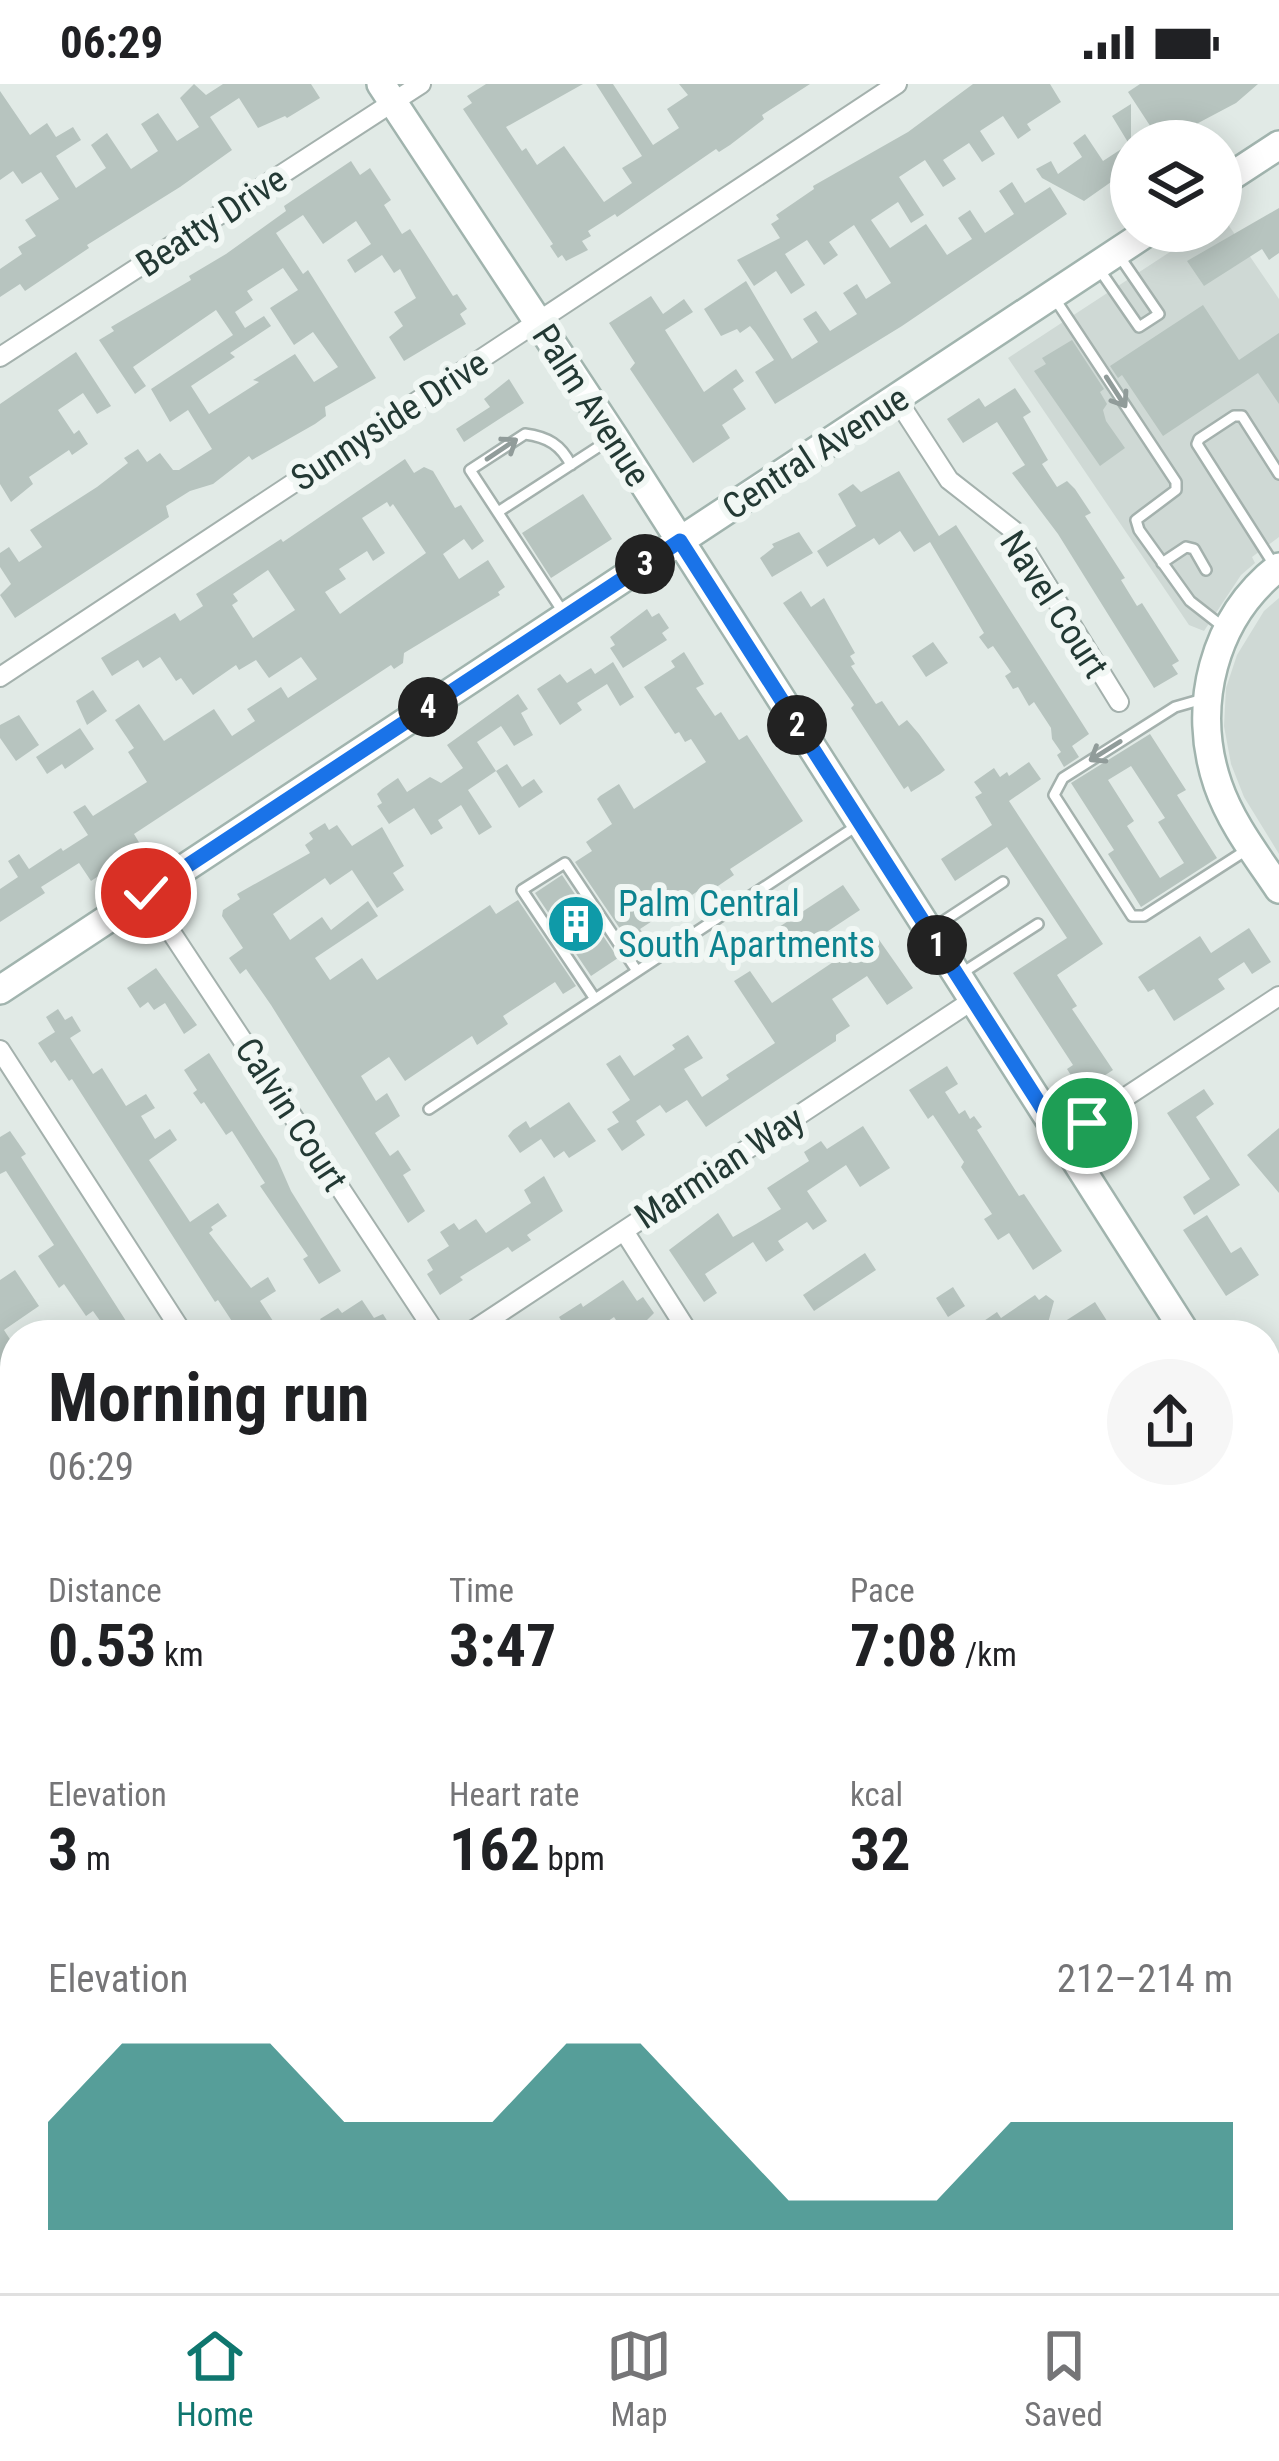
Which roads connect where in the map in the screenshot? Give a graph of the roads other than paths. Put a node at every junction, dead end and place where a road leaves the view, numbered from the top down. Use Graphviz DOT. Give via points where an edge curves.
graph roads {
  1 [pos="421,84"];
  2 [pos="897,84"];
  3 [pos="387,93"];
  4 [pos="1276,154"];
  5 [pos="1242,173"];
  6 [pos="1118,252"];
  7 [pos="1107,259"];
  8 [pos="1052,295"];
  9 [pos="537,322"];
  10 [pos="0,357"];
  11 [pos="896,398"];
  12 [pos="614,437"];
  13 [pos="572,465"];
  14 [pos="1279,474"];
  15 [pos="498,512"];
  16 [pos="680,541"];
  17 [pos="1162,563"];
  18 [pos="1278,568"];
  19 [pos="1206,570"];
  20 [pos="566,616"];
  21 [pos="1227,629"];
  22 [pos="0,677"];
  23 [pos="1208,698"];
  24 [pos="1119,703"];
  25 [pos="860,824"];
  26 [pos="1251,846"];
  27 [pos="1003,882"];
  28 [pos="1279,889"];
  29 [pos="146,893"];
  30 [pos="1038,924"];
  31 [pos="928,930"];
  32 [pos="637,971"];
  33 [pos="965,988"];
  34 [pos="0,990"];
  35 [pos="1279,996"];
  36 [pos="595,999"];
  37 [pos="0,1050"];
  38 [pos="429,1109"];
  39 [pos="1062,1139"];
  40 [pos="624,1231"];
  41 [pos="174,1320"];
  42 [pos="427,1320"];
  43 [pos="489,1320"];
  44 [pos="680,1320"];
  45 [pos="1177,1320"];
  1 -- 3 [label="street, Beatty Drive"];
  2 -- 9 [label="street, Sunnyside Drive"];
  3 -- 9 [label="street, Palm Avenue"];
  3 -- 10 [label="street, Beatty Drive"];
  4 -- 5 [label="street"];
  6 -- 7 [label="street, Central Avenue"];
  7 -- 7 [label="lane" via="1139,327 1159,314"];
  7 -- 8 [label="street, Central Avenue"];
  8 -- 11 [label="street, Central Avenue"];
  8 -- 17 [label="lane, one-way" via="1176,482 1136,520"];
  9 -- 12 [label="street, Palm Avenue"];
  9 -- 22 [label="street, Sunnyside Drive"];
  11 -- 16 [label="street, Central Avenue"];
  11 -- 24 [label="street, Navel Court" via="950,480 1013,530"];
  12 -- 13 [label="lane"];
  12 -- 16 [label="street, Palm Avenue"];
  13 -- 15 [label="lane"];
  15 -- 13 [label="lane, one-way" via="470,470 525,434 562,447"];
  14 -- 18 [label="lane" via="1242,416 1199,439"];
  15 -- 20 [label="lane"];
  16 -- 20 [label="street, Central Avenue"];
  16 -- 25 [label="street, Palm Avenue"];
  17 -- 19 [label="lane" via="1186,547"];
  17 -- 21 [label="lane" via="1190,602"];
  18 -- 21 [label="street"];
  20 -- 29 [label="street, Central Avenue"];
  21 -- 23 [label="street"];
  23 -- 26 [label="street" via="1218,787"];
  23 -- 26 [label="lane, one-way" via="1143,727 1063,778 1054,795 1132,916 1144,916"];
  25 -- 31 [label="street, Palm Avenue"];
  25 -- 32 [label="lane"];
  26 -- 28 [label="street"];
  27 -- 31 [label="lane"];
  29 -- 34 [label="street, Central Avenue"];
  29 -- 42 [label="street, Calvin Court"];
  30 -- 33 [label="lane"];
  31 -- 33 [label="street, Palm Avenue"];
  32 -- 36 [label="lane"];
  32 -- 36 [label="lane" via="565,862 522,890"];
  33 -- 39 [label="street, Palm Avenue"];
  33 -- 40 [label="street, Marmian Way"];
  35 -- 39 [label="street"];
  36 -- 38 [label="lane"];
  37 -- 41 [label="street"];
  39 -- 45 [label="street, Palm Avenue"];
  40 -- 43 [label="street, Marmian Way"];
  40 -- 44 [label="street"];
}
